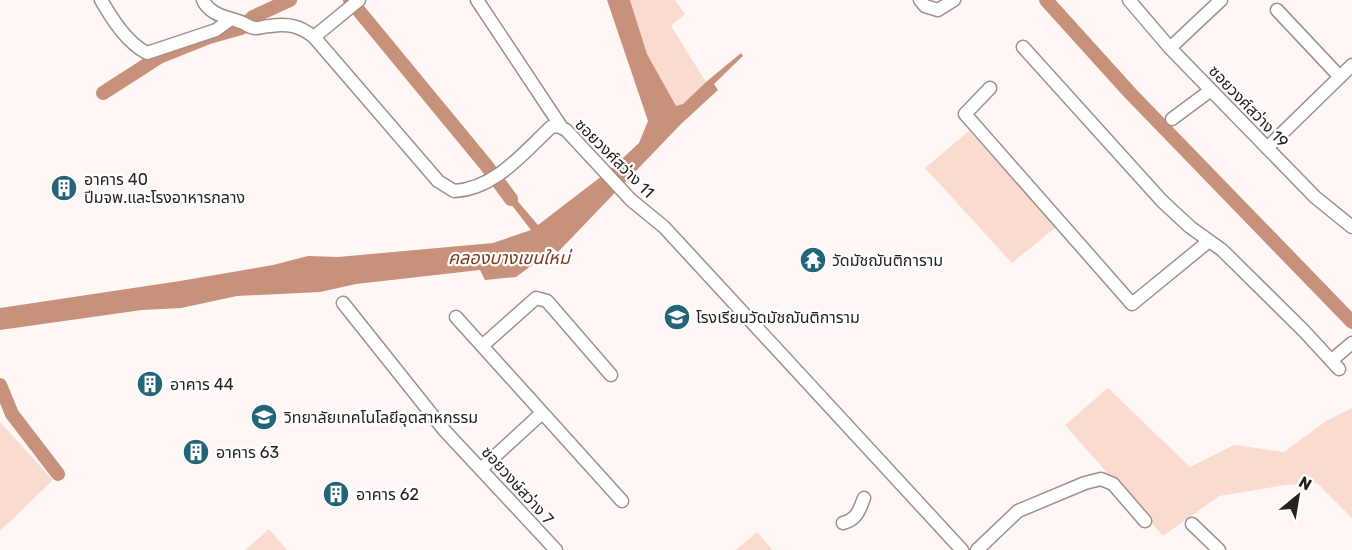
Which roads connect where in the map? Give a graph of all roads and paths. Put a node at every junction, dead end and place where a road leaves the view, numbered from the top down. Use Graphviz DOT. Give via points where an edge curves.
graph roads {
  1 [pos="101,0"];
  2 [pos="203,0"];
  3 [pos="359,0"];
  4 [pos="477,0"];
  5 [pos="920,0"];
  6 [pos="954,0"];
  7 [pos="1129,0"];
  8 [pos="1221,0"];
  9 [pos="1277,10"];
  10 [pos="242,23"];
  11 [pos="314,37"];
  12 [pos="1023,47"];
  13 [pos="1170,48"];
  14 [pos="1352,65"];
  15 [pos="1340,77"];
  16 [pos="990,88"];
  17 [pos="1211,90"];
  18 [pos="1172,118"];
  19 [pos="562,128"];
  20 [pos="1267,148"];
  21 [pos="1352,226"];
  22 [pos="1209,241"];
  23 [pos="343,303"];
  24 [pos="456,317"];
  25 [pos="1352,343"];
  26 [pos="482,346"];
  27 [pos="611,375"];
  28 [pos="542,413"];
  29 [pos="482,468"];
  30 [pos="864,498"];
  31 [pos="622,501"];
  32 [pos="1145,521"];
  33 [pos="843,523"];
  34 [pos="1192,524"];
  35 [pos="555,550"];
  36 [pos="962,550"];
  37 [pos="977,550"];
  38 [pos="1219,550"];
  1 -- 10 [label="street" via="137,48 147,53"];
  2 -- 10 [label="street" via="218,14"];
  3 -- 11 [label="street"];
  4 -- 19 [label="street"];
  5 -- 6 [label="street" via="938,10"];
  7 -- 13 [label="street, ซอยวงศ์สว่าง 19"];
  8 -- 13 [label="street"];
  9 -- 15 [label="street"];
  10 -- 11 [label="street, ซอยวงศ์สว่าง 11" via="258,28 288,24 303,28"];
  11 -- 19 [label="street, ซอยวงศ์สว่าง 11" via="438,181 454,191 495,178 551,127"];
  12 -- 22 [label="street" via="1162,201"];
  13 -- 17 [label="street, ซอยวงศ์สว่าง 19"];
  14 -- 15 [label="street"];
  15 -- 20 [label="street"];
  16 -- 22 [label="street" via="965,114 1132,304"];
  17 -- 18 [label="street"];
  17 -- 20 [label="street, ซอยวงศ์สว่าง 19"];
  19 -- 36 [label="street, ซอยวงศ์สว่าง 11" via="631,200 664,227"];
  20 -- 21 [label="street, ซอยวงศ์สว่าง 19" via="1315,198"];
  22 -- 25 [label="street" via="1335,364"];
  23 -- 29 [label="street, ซอยวงษ์สว่าง 7" via="420,402"];
  24 -- 26 [label="street"];
  26 -- 27 [label="street" via="536,298 542,298"];
  26 -- 28 [label="street"];
  28 -- 29 [label="street"];
  28 -- 31 [label="street"];
  29 -- 35 [label="street, ซอยวงษ์สว่าง 7"];
  30 -- 33 [label="street" via="858,514"];
  32 -- 37 [label="street" via="1113,484 1101,480 1018,511"];
  34 -- 38 [label="street"];
}
